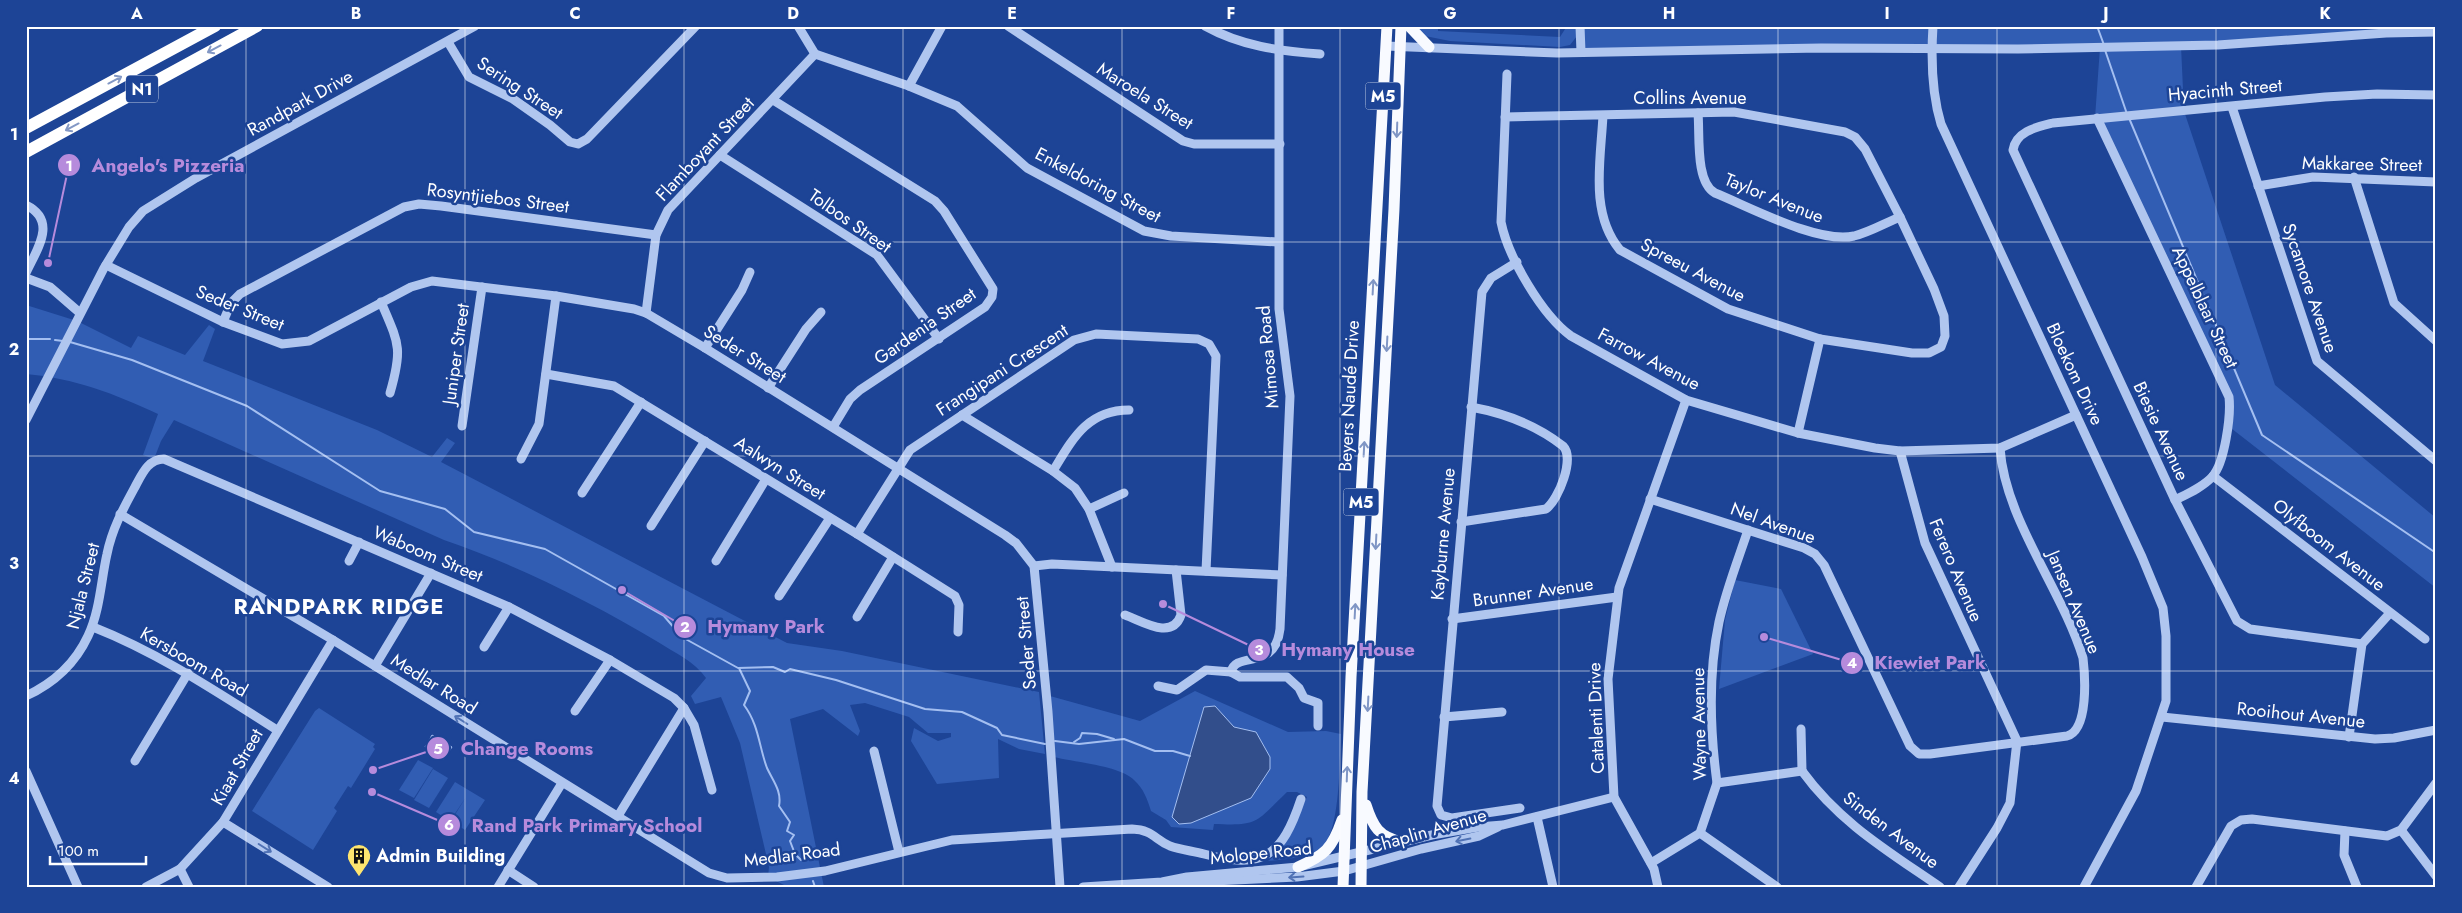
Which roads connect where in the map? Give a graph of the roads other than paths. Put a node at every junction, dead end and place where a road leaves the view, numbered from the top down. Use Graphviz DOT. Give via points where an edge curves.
graph roads {
  1 [pos="215,26"];
  2 [pos="257,26"];
  3 [pos="475,26"];
  4 [pos="696,26"];
  5 [pos="798,26"];
  6 [pos="942,26"];
  7 [pos="1008,26"];
  8 [pos="1205,26"];
  9 [pos="1280,26"];
  10 [pos="1387,26"];
  11 [pos="1402,26"];
  12 [pos="1409,26"];
  13 [pos="1580,26"];
  14 [pos="1934,26"];
  15 [pos="2436,32"];
  16 [pos="448,42"];
  17 [pos="1386,46"];
  18 [pos="1400,46"];
  19 [pos="1429,47"];
  20 [pos="1932,48"];
  21 [pos="1281,51"];
  22 [pos="1581,52"];
  23 [pos="815,54"];
  24 [pos="1320,54"];
  25 [pos="1507,74"];
  26 [pos="909,86"];
  27 [pos="2436,95"];
  28 [pos="773,100"];
  29 [pos="2232,107"];
  30 [pos="1698,114"];
  31 [pos="1603,115"];
  32 [pos="1505,117"];
  33 [pos="2097,118"];
  34 [pos="26,128"];
  35 [pos="2020,136"];
  36 [pos="1280,144"];
  37 [pos="26,152"];
  38 [pos="720,155"];
  39 [pos="2354,177"];
  40 [pos="2436,182"];
  41 [pos="2258,186"];
  42 [pos="26,205"];
  43 [pos="1900,216"];
  44 [pos="656,235"];
  45 [pos="1278,242"];
  46 [pos="1517,262"];
  47 [pos="106,265"];
  48 [pos="750,272"];
  49 [pos="26,273"];
  50 [pos="26,278"];
  51 [pos="482,287"];
  52 [pos="556,296"];
  53 [pos="381,302"];
  54 [pos="822,312"];
  55 [pos="80,313"];
  56 [pos="646,313"];
  57 [pos="223,322"];
  58 [pos="939,339"];
  59 [pos="1820,339"];
  60 [pos="2436,341"];
  61 [pos="1944,342"];
  62 [pos="705,348"];
  63 [pos="546,374"];
  64 [pos="768,388"];
  65 [pos="390,393"];
  66 [pos="1686,400"];
  67 [pos="641,402"];
  68 [pos="1471,407"];
  69 [pos="1129,410"];
  70 [pos="962,415"];
  71 [pos="2076,415"];
  72 [pos="26,420"];
  73 [pos="462,426"];
  74 [pos="833,427"];
  75 [pos="1798,434"];
  76 [pos="705,441"];
  77 [pos="2000,448"];
  78 [pos="1900,451"];
  79 [pos="521,459"];
  80 [pos="2436,461"];
  81 [pos="149,465"];
  82 [pos="897,468"];
  83 [pos="1053,471"];
  84 [pos="2213,476"];
  85 [pos="766,479"];
  86 [pos="582,493"];
  87 [pos="1124,493"];
  88 [pos="1650,500"];
  89 [pos="2175,500"];
  90 [pos="1089,510"];
  91 [pos="120,514"];
  92 [pos="830,518"];
  93 [pos="1461,522"];
  94 [pos="651,526"];
  95 [pos="1748,530"];
  96 [pos="857,534"];
  97 [pos="359,542"];
  98 [pos="893,557"];
  99 [pos="349,561"];
  100 [pos="716,561"];
  101 [pos="1034,566"];
  102 [pos="1112,567"];
  103 [pos="1176,570"];
  104 [pos="1206,571"];
  105 [pos="431,573"];
  106 [pos="1282,575"];
  107 [pos="779,596"];
  108 [pos="1617,597"];
  109 [pos="509,608"];
  110 [pos="2390,613"];
  111 [pos="1125,615"];
  112 [pos="857,617"];
  113 [pos="1452,619"];
  114 [pos="92,627"];
  115 [pos="958,632"];
  116 [pos="2425,639"];
  117 [pos="333,640"];
  118 [pos="2362,644"];
  119 [pos="484,647"];
  120 [pos="610,660"];
  121 [pos="375,666"];
  122 [pos="1230,672"];
  123 [pos="188,673"];
  124 [pos="1158,686"];
  125 [pos="26,696"];
  126 [pos="684,708"];
  127 [pos="575,711"];
  128 [pos="1502,712"];
  129 [pos="1444,717"];
  130 [pos="2162,717"];
  131 [pos="1318,726"];
  132 [pos="1801,729"];
  133 [pos="277,730"];
  134 [pos="2436,730"];
  135 [pos="2349,737"];
  136 [pos="2017,741"];
  137 [pos="874,751"];
  138 [pos="1916,752"];
  139 [pos="135,761"];
  140 [pos="26,771"];
  141 [pos="1802,771"];
  142 [pos="562,783"];
  143 [pos="1717,783"];
  144 [pos="2436,783"];
  145 [pos="712,790"];
  146 [pos="1362,792"];
  147 [pos="1614,797"];
  148 [pos="1301,799"];
  149 [pos="1346,808"];
  150 [pos="1520,808"];
  151 [pos="618,816"];
  152 [pos="1537,817"];
  153 [pos="1452,818"];
  154 [pos="223,822"];
  155 [pos="1503,825"];
  156 [pos="2401,830"];
  157 [pos="2345,831"];
  158 [pos="1700,833"];
  159 [pos="1056,834"];
  160 [pos="1402,842"];
  161 [pos="899,852"];
  162 [pos="1363,853"];
  163 [pos="1345,857"];
  164 [pos="1651,863"];
  165 [pos="1298,867"];
  166 [pos="1362,867"];
  167 [pos="180,869"];
  168 [pos="508,870"];
  169 [pos="1344,871"];
  170 [pos="2436,876"];
  171 [pos="1162,882"];
  172 [pos="2197,886"];
  173 [pos="78,887"];
  174 [pos="146,887"];
  175 [pos="190,887"];
  176 [pos="328,887"];
  177 [pos="498,887"];
  178 [pos="534,887"];
  179 [pos="1060,887"];
  180 [pos="1083,887"];
  181 [pos="1343,887"];
  182 [pos="1361,887"];
  183 [pos="1553,887"];
  184 [pos="1658,887"];
  185 [pos="1777,887"];
  186 [pos="1940,887"];
  187 [pos="1959,887"];
  188 [pos="2084,887"];
  189 [pos="2357,887"];
  34 -- 1 [label="highway, N1, one-way"];
  2 -- 37 [label="highway, N1, one-way"];
  3 -- 16 [label="street, Randpark Drive"];
  4 -- 16 [label="street, Sering Street" via="587,140 578,144 570,142 529,109 469,77"];
  5 -- 23 [label="street"];
  6 -- 26 [label="street"];
  7 -- 36 [label="street, Maroela Street" via="1182,141 1194,144"];
  8 -- 21 [label="street" via="1243,43"];
  9 -- 21 [label="street, Mimosa Road"];
  10 -- 17 [label="main road, Beyers Naudé Drive / M5"];
  11 -- 18 [label="main road, Beyers Naudé Drive / M5"];
  12 -- 19 [label="main road"];
  13 -- 22 [label="street"];
  14 -- 20 [label="street, Bloekom Drive"];
  15 -- 20 [label="street" via="2218,45"];
  16 -- 47 [label="street, Randpark Drive" via="146,208 133,221"];
  17 -- 18 [label="street"];
  149 -- 17 [label="main road, Beyers Naudé Drive / M5, one-way"];
  18 -- 19 [label="street"];
  18 -- 146 [label="main road, Beyers Naudé Drive / M5, one-way"];
  19 -- 22 [label="street"];
  20 -- 22 [label="street"];
  20 -- 71 [label="street, Bloekom Drive" via="1941,124"];
  21 -- 24 [label="street"];
  21 -- 36 [label="street, Mimosa Road"];
  23 -- 26 [label="street, Enkeldoring Street"];
  23 -- 28 [label="street, Flamboyant Street"];
  25 -- 32 [label="street, Farrow Avenue"];
  26 -- 45 [label="street, Enkeldoring Street" via="970,115 1027,168 1144,231 1171,236"];
  27 -- 29 [label="street, Hyacinth Street" via="2353,95"];
  28 -- 38 [label="street, Flamboyant Street"];
  28 -- 58 [label="street, Gardenia Street" via="921,191 944,211 992,284 993,293 990,302"];
  29 -- 33 [label="street, Hyacinth Street"];
  29 -- 41 [label="street, Sycamore Avenue"];
  30 -- 31 [label="street, Collins Avenue"];
  30 -- 43 [label="street, Collins Avenue" via="1748,113 1845,132 1855,137"];
  30 -- 43 [label="street, Taylor Avenue" via="1702,177 1708,188 1716,193 1811,232 1834,237 1858,234"];
  31 -- 32 [label="street, Collins Avenue"];
  31 -- 59 [label="street, Spreeu Avenue" via="1600,205 1610,235 1620,250 1728,309"];
  32 -- 46 [label="street, Farrow Avenue" via="1501,222 1505,239"];
  33 -- 35 [label="street, Hyacinth Street" via="2053,123"];
  33 -- 84 [label="street, Appelblaar Street" via="2228,392 2228,425"];
  35 -- 89 [label="street, Biesie Avenue" via="2014,146 2014,156"];
  36 -- 45 [label="street, Mimosa Road"];
  38 -- 44 [label="street, Flamboyant Street" via="668,210"];
  38 -- 58 [label="street, Tolbos Street" via="877,255"];
  39 -- 40 [label="street, Makkaree Street"];
  39 -- 41 [label="street, Makkaree Street" via="2302,178"];
  39 -- 60 [label="street" via="2394,303"];
  41 -- 80 [label="street, Sycamore Avenue" via="2317,361"];
  42 -- 49 [label="street" via="41,216 44,224 43,234"];
  43 -- 61 [label="street, Collins Avenue" via="1940,303"];
  44 -- 56 [label="street, Flamboyant Street"];
  44 -- 57 [label="street, Rosyntjiebos Street" via="440,206 408,205 240,294 231,303"];
  45 -- 106 [label="street, Mimosa Road" via="1279,309 1290,396"];
  46 -- 66 [label="street, Farrow Avenue" via="1562,330"];
  46 -- 68 [label="street, Kayburne Avenue" via="1490,278 1482,292"];
  47 -- 55 [label="street, Randpark Drive"];
  47 -- 57 [label="street, Seder Street"];
  48 -- 62 [label="street"];
  50 -- 55 [label="street" via="50,287"];
  51 -- 52 [label="street, Seder Street"];
  51 -- 53 [label="street, Seder Street" via="426,282"];
  51 -- 73 [label="street, Juniper Street"];
  52 -- 56 [label="street, Seder Street"];
  52 -- 63 [label="street"];
  53 -- 57 [label="street, Seder Street" via="320,335 291,344 271,341"];
  53 -- 65 [label="street" via="399,353"];
  54 -- 64 [label="street" via="806,329"];
  55 -- 72 [label="street, Randpark Drive"];
  56 -- 62 [label="street, Seder Street"];
  58 -- 74 [label="street, Gardenia Street" via="855,394"];
  59 -- 61 [label="street, Spreeu Avenue" via="1912,353 1936,350"];
  59 -- 75 [label="street"];
  62 -- 64 [label="street, Seder Street"];
  63 -- 67 [label="street, Aalwyn Street" via="608,384"];
  63 -- 79 [label="street" via="537,430"];
  64 -- 74 [label="street, Seder Street"];
  66 -- 75 [label="street, Farrow Avenue"];
  66 -- 88 [label="street, Catalenti Drive"];
  67 -- 76 [label="street, Aalwyn Street"];
  67 -- 86 [label="street"];
  68 -- 93 [label="street, Kayburne Avenue"];
  68 -- 93 [label="street" via="1505,414 1534,428 1563,446 1568,458 1559,490 1546,509"];
  69 -- 83 [label="street" via="1109,411 1085,426"];
  70 -- 82 [label="street, Frangipani Crescent" via="916,445"];
  70 -- 83 [label="street"];
  70 -- 104 [label="street, Frangipani Crescent" via="1081,336 1096,334 1205,341 1216,356"];
  71 -- 77 [label="street, Farrow Avenue"];
  71 -- 130 [label="street, Bloekom Drive" via="2163,608 2167,684"];
  74 -- 82 [label="street, Seder Street"];
  75 -- 78 [label="street, Farrow Avenue"];
  76 -- 85 [label="street, Aalwyn Street"];
  76 -- 94 [label="street"];
  77 -- 78 [label="street, Farrow Avenue"];
  77 -- 136 [label="street, Jansen Avenue" via="2010,496 2079,645 2084,670 2083,707 2074,732 2067,736"];
  78 -- 136 [label="street, Ferero Avenue" via="1925,543"];
  81 -- 91 [label="street, Njala Street"];
  81 -- 97 [label="street, Waboom Street" via="158,460 169,461"];
  82 -- 96 [label="street, Frangipani Crescent"];
  82 -- 101 [label="street, Seder Street" via="1005,535 1016,543"];
  83 -- 90 [label="street" via="1075,488"];
  84 -- 89 [label="street"];
  84 -- 110 [label="street, Olyfboom Avenue"];
  85 -- 92 [label="street, Aalwyn Street"];
  85 -- 100 [label="street"];
  87 -- 90 [label="street"];
  88 -- 95 [label="street, Nel Avenue"];
  88 -- 108 [label="street, Catalenti Drive"];
  89 -- 118 [label="street, Biesie Avenue" via="2232,614 2241,625"];
  90 -- 102 [label="street"];
  91 -- 114 [label="street, Njala Street" via="111,536"];
  91 -- 117 [label="street, Medlar Road"];
  92 -- 96 [label="street, Aalwyn Street"];
  92 -- 107 [label="street"];
  93 -- 113 [label="street, Kayburne Avenue"];
  95 -- 138 [label="street, Nel Avenue" via="1804,548 1820,559 1910,746"];
  95 -- 143 [label="street, Wayne Avenue" via="1717,632 1712,691"];
  96 -- 98 [label="street, Aalwyn Street"];
  97 -- 99 [label="street"];
  97 -- 105 [label="street, Waboom Street"];
  98 -- 112 [label="street"];
  98 -- 115 [label="street, Aalwyn Street" via="955,596 959,605"];
  101 -- 102 [label="street"];
  101 -- 159 [label="street, Seder Street"];
  102 -- 103 [label="street"];
  103 -- 104 [label="street"];
  103 -- 111 [label="street" via="1181,615 1172,626 1164,629"];
  104 -- 106 [label="street"];
  105 -- 109 [label="street, Waboom Street"];
  105 -- 121 [label="street"];
  106 -- 122 [label="street, Mimosa Road" via="1280,629 1276,646 1267,655 1232,667"];
  108 -- 113 [label="street, Brunner Avenue"];
  108 -- 147 [label="street, Catalenti Drive" via="1608,679"];
  109 -- 119 [label="street"];
  109 -- 120 [label="street, Waboom Street"];
  110 -- 116 [label="street, Olyfboom Avenue"];
  110 -- 118 [label="street"];
  113 -- 129 [label="street, Kayburne Avenue"];
  114 -- 123 [label="street, Kersboom Road" via="143,648"];
  114 -- 125 [label="street, Njala Street" via="69,666 51,682"];
  117 -- 121 [label="street, Medlar Road"];
  117 -- 133 [label="street, Kiaat Street"];
  118 -- 135 [label="street"];
  120 -- 126 [label="street, Waboom Street" via="674,698"];
  120 -- 127 [label="street"];
  142 -- 121 [label="street, Medlar Road, one-way"];
  122 -- 124 [label="street" via="1206,670 1177,690"];
  122 -- 131 [label="street" via="1240,677 1287,676 1304,698 1318,703"];
  123 -- 133 [label="street, Kersboom Road"];
  123 -- 139 [label="street"];
  126 -- 145 [label="street" via="696,731"];
  126 -- 151 [label="street"];
  128 -- 129 [label="street"];
  129 -- 153 [label="street, Kayburne Avenue" via="1437,806 1441,815"];
  130 -- 135 [label="street, Rooihout Avenue"];
  130 -- 188 [label="street, Bloekom Drive" via="2136,791"];
  132 -- 141 [label="street"];
  133 -- 154 [label="street, Kiaat Street"];
  134 -- 135 [label="street, Rooihout Avenue" via="2394,738"];
  136 -- 138 [label="street, Jansen Avenue" via="1930,754"];
  136 -- 187 [label="street" via="2010,803 1998,828"];
  137 -- 161 [label="street"];
  140 -- 173 [label="street"];
  141 -- 143 [label="street"];
  141 -- 186 [label="street, Sinden Avenue" via="1848,822"];
  142 -- 151 [label="street, Medlar Road"];
  142 -- 168 [label="street"];
  143 -- 158 [label="street, Wayne Avenue"];
  144 -- 156 [label="street"];
  146 -- 160 [label="main road" via="1375,828 1385,837"];
  146 -- 162 [label="main road, Beyers Naudé Drive / M5"];
  147 -- 152 [label="street, Chaplin Avenue"];
  147 -- 164 [label="street, Catalenti Drive"];
  148 -- 159 [label="street, Medlar Road" via="1291,826 1278,846 1255,860 1230,860 1180,849 1141,829"];
  149 -- 163 [label="main road, Beyers Naudé Drive / M5"];
  149 -- 165 [label="main road" via="1330,848 1322,856"];
  150 -- 153 [label="street, Chaplin Avenue"];
  151 -- 161 [label="street, Medlar Road" via="721,878 777,877 816,872"];
  152 -- 155 [label="street, Chaplin Avenue"];
  152 -- 183 [label="street"];
  154 -- 167 [label="street, Kiaat Street"];
  154 -- 176 [label="street, one-way"];
  155 -- 160 [label="street, Chaplin Avenue" via="1449,831"];
  155 -- 166 [label="street, Chaplin Avenue, one-way" via="1479,836"];
  156 -- 157 [label="street" via="2382,836"];
  156 -- 170 [label="street"];
  157 -- 172 [label="street" via="2241,820 2228,830"];
  157 -- 189 [label="street" via="2344,855"];
  158 -- 164 [label="street"];
  158 -- 185 [label="street"];
  159 -- 161 [label="street, Medlar Road" via="958,840"];
  159 -- 179 [label="street, Seder Street"];
  160 -- 162 [label="street, Chaplin Avenue"];
  162 -- 163 [label="street, Molope Road"];
  162 -- 166 [label="main road, Beyers Naudé Drive / M5"];
  163 -- 165 [label="street, Molope Road"];
  163 -- 169 [label="main road, Beyers Naudé Drive / M5"];
  164 -- 184 [label="street, Catalenti Drive"];
  165 -- 171 [label="street, Molope Road"];
  166 -- 169 [label="street, Molope Road"];
  166 -- 182 [label="main road, Beyers Naudé Drive / M5"];
  167 -- 174 [label="street, Kiaat Street"];
  167 -- 175 [label="street"];
  168 -- 177 [label="street"];
  168 -- 178 [label="street"];
  169 -- 171 [label="street, Molope Road, one-way" via="1287,878 1183,884"];
  169 -- 181 [label="main road, Beyers Naudé Drive / M5"];
  171 -- 180 [label="street, Molope Road"];
}
